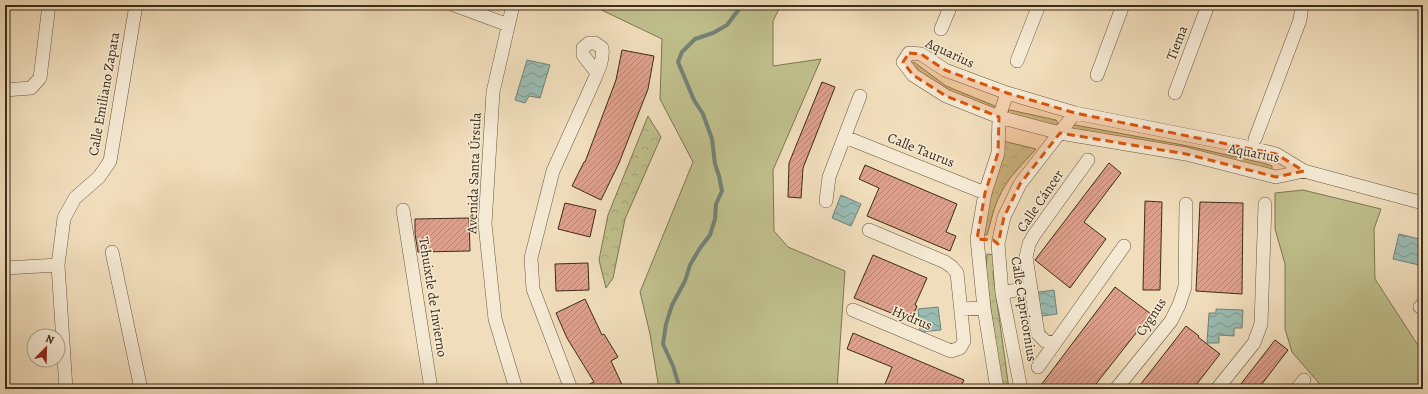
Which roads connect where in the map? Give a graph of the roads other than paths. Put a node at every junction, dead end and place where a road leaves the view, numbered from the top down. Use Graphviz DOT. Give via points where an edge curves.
graph roads {
  1 [pos="49,5"];
  2 [pos="136,5"];
  3 [pos="454,5"];
  4 [pos="513,5"];
  5 [pos="951,5"];
  6 [pos="1039,5"];
  7 [pos="1123,5"];
  8 [pos="1208,5"];
  9 [pos="1302,5"];
  10 [pos="508,25"];
  11 [pos="941,30"];
  12 [pos="1017,61"];
  13 [pos="597,73"];
  14 [pos="1097,75"];
  15 [pos="5,90"];
  16 [pos="1007,93"];
  17 [pos="1175,93"];
  18 [pos="860,96"];
  19 [pos="1075,113"];
  20 [pos="999,117"];
  21 [pos="1060,133"];
  22 [pos="845,137"];
  23 [pos="1255,139"];
  24 [pos="1088,160"];
  25 [pos="1304,171"];
  26 [pos="985,194"];
  27 [pos="826,201"];
  28 [pos="1423,203"];
  29 [pos="1186,204"];
  30 [pos="1265,204"];
  31 [pos="403,210"];
  32 [pos="869,230"];
  33 [pos="977,239"];
  34 [pos="998,244"];
  35 [pos="1124,246"];
  36 [pos="112,252"];
  37 [pos="58,265"];
  38 [pos="5,268"];
  39 [pos="1031,287"];
  40 [pos="1002,293"];
  41 [pos="984,308"];
  42 [pos="961,309"];
  43 [pos="853,310"];
  44 [pos="1055,343"];
  45 [pos="1038,367"];
  46 [pos="66,389"];
  47 [pos="141,389"];
  48 [pos="431,389"];
  49 [pos="516,389"];
  50 [pos="571,389"];
  51 [pos="997,389"];
  52 [pos="1021,389"];
  53 [pos="1116,389"];
  54 [pos="1217,389"];
  1 -- 15 [label="street" via="40,78 31,88"];
  2 -- 37 [label="street, Calle Emiliano Zapata" via="110,161 100,177 75,198 64,218"];
  3 -- 10 [label="street"];
  4 -- 10 [label="street, Avenida Santa Úrsula"];
  5 -- 11 [label="street"];
  6 -- 12 [label="street"];
  7 -- 14 [label="street"];
  8 -- 17 [label="street, Tiema"];
  9 -- 23 [label="street" via="1300,20"];
  10 -- 49 [label="street, Avenida Santa Úrsula" via="493,92 485,224 495,319"];
  13 -- 50 [label="street" via="553,170 530,258 533,289"];
  16 -- 19 [label="street, Aquarius"];
  16 -- 20 [label="street"];
  16 -- 20 [label="street, Aquarius" via="945,70 921,54 909,53 903,62 913,75 946,96"];
  18 -- 22 [label="street"];
  19 -- 21 [label="street, Calle Capricornius"];
  19 -- 25 [label="street, Aquarius" via="1276,154"];
  20 -- 21 [label="street, Aquarius"];
  20 -- 26 [label="street" via="998,152"];
  21 -- 25 [label="street, Aquarius" via="1186,154 1276,177"];
  21 -- 34 [label="street, Calle Capricornius" via="1020,184 1004,217"];
  22 -- 26 [label="street, Calle Taurus"];
  22 -- 27 [label="street" via="828,177"];
  24 -- 39 [label="street, Calle Cáncer" via="1029,244 1026,257"];
  25 -- 28 [label="street, Aquarius"];
  26 -- 33 [label="street"];
  29 -- 53 [label="street, Cygnus" via="1185,287 1179,305 1171,321"];
  30 -- 54 [label="street" via="1261,324 1254,343"];
  31 -- 48 [label="street, Tehuixtle de Invierno"];
  32 -- 42 [label="street" via="952,267 957,273"];
  33 -- 34 [label="street" via="993,240"];
  33 -- 41 [label="street"];
  34 -- 40 [label="street, Calle Capricornius"];
  35 -- 44 [label="street"];
  36 -- 47 [label="street"];
  37 -- 38 [label="street"];
  37 -- 46 [label="street, Calle Emiliano Zapata"];
  39 -- 40 [label="street"];
  39 -- 44 [label="street, Calle Cáncer" via="1038,334 1045,341"];
  40 -- 52 [label="street, Calle Capricornius"];
  41 -- 42 [label="street"];
  41 -- 51 [label="street"];
  42 -- 43 [label="street, Hydrus" via="964,341 960,348 951,351"];
  44 -- 45 [label="street"];
}
